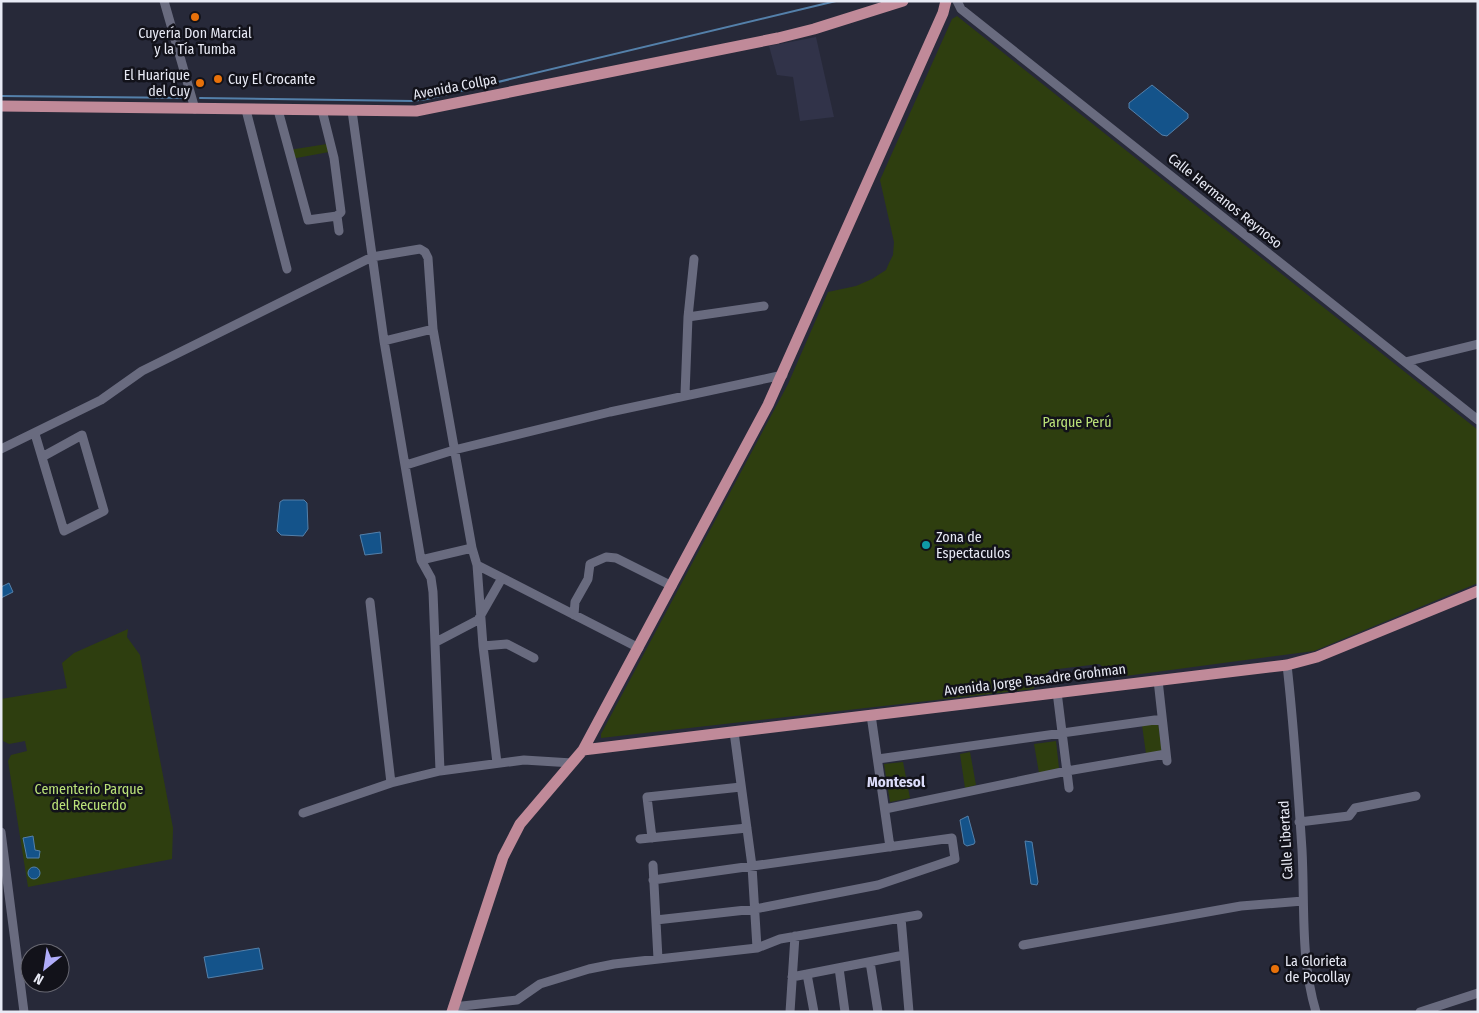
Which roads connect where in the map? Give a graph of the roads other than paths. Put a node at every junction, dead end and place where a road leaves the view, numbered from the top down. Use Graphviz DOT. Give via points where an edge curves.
graph roads {
  1 [pos="164,1"];
  2 [pos="903,1"];
  3 [pos="946,1"];
  4 [pos="957,1"];
  5 [pos="882,4"];
  6 [pos="1,106"];
  7 [pos="195,109"];
  8 [pos="246,110"];
  9 [pos="278,110"];
  10 [pos="322,110"];
  11 [pos="352,111"];
  12 [pos="337,216"];
  13 [pos="340,231"];
  14 [pos="372,257"];
  15 [pos="694,259"];
  16 [pos="287,269"];
  17 [pos="764,306"];
  18 [pos="688,316"];
  19 [pos="433,329"];
  20 [pos="384,342"];
  21 [pos="1478,344"];
  22 [pos="1405,362"];
  23 [pos="783,375"];
  24 [pos="685,394"];
  25 [pos="1478,420"];
  26 [pos="35,434"];
  27 [pos="1,449"];
  28 [pos="454,450"];
  29 [pos="42,457"];
  30 [pos="406,465"];
  31 [pos="472,548"];
  32 [pos="421,560"];
  33 [pos="477,565"];
  34 [pos="502,578"];
  35 [pos="672,586"];
  36 [pos="1478,591"];
  37 [pos="370,602"];
  38 [pos="481,612"];
  39 [pos="574,615"];
  40 [pos="436,642"];
  41 [pos="483,646"];
  42 [pos="639,648"];
  43 [pos="534,658"];
  44 [pos="1287,665"];
  45 [pos="1158,680"];
  46 [pos="1058,692"];
  47 [pos="871,715"];
  48 [pos="1162,719"];
  49 [pos="734,732"];
  50 [pos="1062,732"];
  51 [pos="583,750"];
  52 [pos="878,759"];
  53 [pos="497,762"];
  54 [pos="572,763"];
  55 [pos="440,771"];
  56 [pos="1067,771"];
  57 [pos="391,783"];
  58 [pos="741,787"];
  59 [pos="1069,788"];
  60 [pos="1416,796"];
  61 [pos="885,809"];
  62 [pos="303,813"];
  63 [pos="1299,822"];
  64 [pos="747,828"];
  65 [pos="1,832"];
  66 [pos="652,838"];
  67 [pos="640,839"];
  68 [pos="890,847"];
  69 [pos="653,865"];
  70 [pos="752,866"];
  71 [pos="653,880"];
  72 [pos="1303,901"];
  73 [pos="755,909"];
  74 [pos="918,915"];
  75 [pos="901,918"];
  76 [pos="656,920"];
  77 [pos="794,936"];
  78 [pos="1023,945"];
  79 [pos="757,948"];
  80 [pos="904,955"];
  81 [pos="658,959"];
  82 [pos="870,962"];
  83 [pos="838,968"];
  84 [pos="807,974"];
  85 [pos="792,976"];
  86 [pos="1478,993"];
  87 [pos="453,1009"];
  88 [pos="24,1012"];
  89 [pos="790,1012"];
  90 [pos="814,1012"];
  91 [pos="846,1012"];
  92 [pos="878,1012"];
  93 [pos="909,1012"];
  94 [pos="1316,1012"];
  95 [pos="1420,1012"];
  1 -- 7 [label="street"];
  2 -- 5 [label="main road, Avenida Collpa"];
  3 -- 23 [label="main road"];
  4 -- 22 [label="street, Calle Hermanos Reynoso" via="961,9"];
  5 -- 11 [label="main road, Avenida Collpa" via="814,29 778,38 432,108 400,112"];
  6 -- 7 [label="main road, Avenida Collpa"];
  7 -- 8 [label="main road, Avenida Collpa"];
  8 -- 9 [label="main road, Avenida Collpa"];
  8 -- 16 [label="street"];
  9 -- 10 [label="main road, Avenida Collpa"];
  9 -- 12 [label="street" via="306,219"];
  10 -- 11 [label="main road, Avenida Collpa"];
  10 -- 12 [label="street" via="334,158 341,212"];
  11 -- 14 [label="street"];
  12 -- 13 [label="street"];
  14 -- 19 [label="street" via="420,249 425,252"];
  14 -- 20 [label="street"];
  14 -- 26 [label="street" via="142,371 101,400"];
  15 -- 18 [label="street"];
  17 -- 18 [label="street"];
  18 -- 24 [label="street"];
  19 -- 20 [label="street"];
  19 -- 28 [label="street"];
  20 -- 30 [label="street"];
  21 -- 22 [label="street"];
  22 -- 25 [label="street, Calle Hermanos Reynoso"];
  23 -- 24 [label="street"];
  23 -- 35 [label="main road"];
  24 -- 28 [label="street"];
  26 -- 27 [label="street"];
  26 -- 29 [label="street"];
  28 -- 30 [label="street"];
  28 -- 31 [label="street"];
  29 -- 29 [label="street" via="82,435 104,511 64,531"];
  30 -- 32 [label="street"];
  31 -- 32 [label="street"];
  31 -- 33 [label="street"];
  32 -- 40 [label="street" via="431,578"];
  33 -- 34 [label="street"];
  33 -- 38 [label="street"];
  34 -- 38 [label="street"];
  34 -- 39 [label="street"];
  35 -- 39 [label="street" via="616,558 606,558 590,564 588,579 574,602"];
  35 -- 42 [label="main road"];
  36 -- 44 [label="main road, Avenida Jorge Basadre Grohman" via="1317,657"];
  37 -- 57 [label="street"];
  38 -- 40 [label="street" via="478,620"];
  38 -- 41 [label="street"];
  39 -- 42 [label="street"];
  40 -- 55 [label="street"];
  41 -- 43 [label="street" via="507,644"];
  41 -- 53 [label="street"];
  42 -- 51 [label="main road"];
  44 -- 45 [label="main road, Avenida Jorge Basadre Grohman"];
  44 -- 63 [label="street, Calle Libertad"];
  45 -- 46 [label="main road, Avenida Jorge Basadre Grohman"];
  45 -- 48 [label="street"];
  46 -- 47 [label="main road, Avenida Jorge Basadre Grohman"];
  46 -- 50 [label="street"];
  47 -- 49 [label="main road, Avenida Jorge Basadre Grohman"];
  47 -- 52 [label="street"];
  48 -- 50 [label="street"];
  48 -- 56 [label="street" via="1167,758"];
  49 -- 51 [label="main road, Avenida Jorge Basadre Grohman"];
  49 -- 58 [label="street"];
  50 -- 52 [label="street"];
  50 -- 56 [label="street"];
  51 -- 54 [label="main road"];
  52 -- 61 [label="street"];
  53 -- 54 [label="street" via="542,760"];
  53 -- 55 [label="street"];
  54 -- 87 [label="main road" via="512,838"];
  55 -- 57 [label="street"];
  56 -- 59 [label="street"];
  56 -- 61 [label="street"];
  57 -- 62 [label="street"];
  58 -- 64 [label="street"];
  58 -- 66 [label="street" via="647,797"];
  60 -- 63 [label="street" via="1355,808 1349,816"];
  61 -- 68 [label="street"];
  63 -- 72 [label="street, Calle Libertad"];
  64 -- 66 [label="street"];
  64 -- 70 [label="street"];
  65 -- 88 [label="street"];
  66 -- 67 [label="street"];
  68 -- 70 [label="street"];
  68 -- 73 [label="street" via="952,838 956,859 878,885"];
  69 -- 71 [label="street"];
  70 -- 71 [label="street"];
  70 -- 73 [label="street"];
  71 -- 76 [label="street"];
  72 -- 78 [label="street" via="1241,906"];
  72 -- 94 [label="street, Calle Libertad" via="1305,959"];
  73 -- 76 [label="street"];
  73 -- 79 [label="street"];
  74 -- 75 [label="street"];
  75 -- 77 [label="street"];
  75 -- 80 [label="street"];
  76 -- 81 [label="street"];
  77 -- 79 [label="street"];
  77 -- 85 [label="street"];
  79 -- 81 [label="street"];
  80 -- 82 [label="street"];
  80 -- 93 [label="street"];
  81 -- 87 [label="street" via="614,964 558,977 507,1003"];
  82 -- 83 [label="street"];
  82 -- 92 [label="street"];
  83 -- 84 [label="street"];
  83 -- 91 [label="street"];
  84 -- 85 [label="street"];
  84 -- 90 [label="street"];
  85 -- 89 [label="street"];
  86 -- 95 [label="street"];
}
